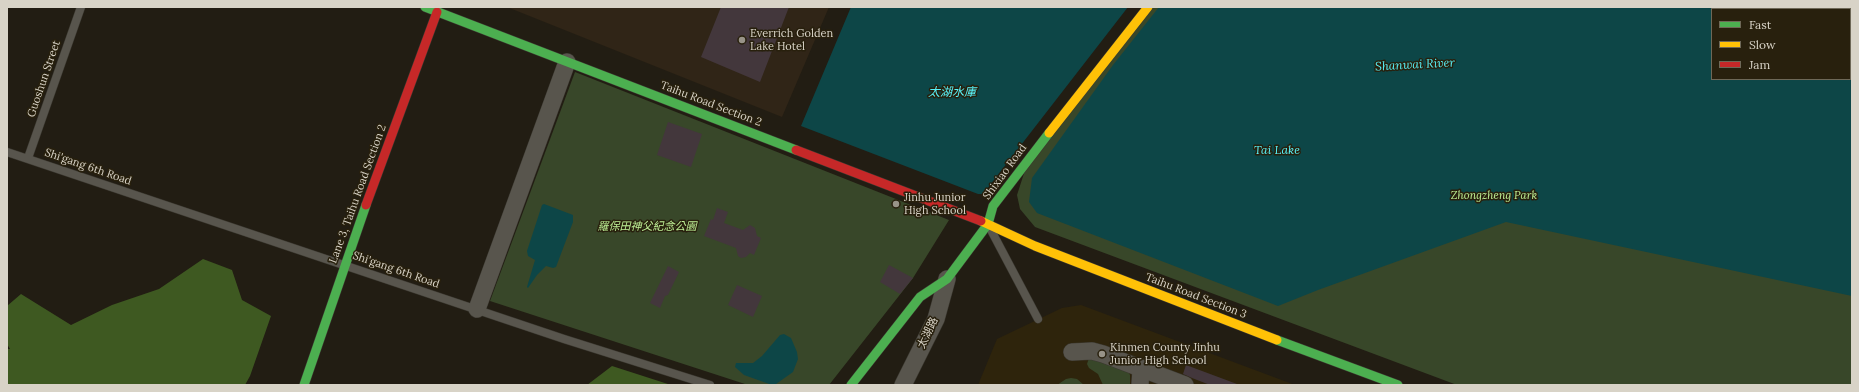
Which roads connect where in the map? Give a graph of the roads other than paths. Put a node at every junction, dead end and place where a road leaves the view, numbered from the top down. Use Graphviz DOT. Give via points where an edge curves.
graph roads {
  1 [pos="81,7"];
  2 [pos="425,7"];
  3 [pos="1148,7"];
  4 [pos="437,12"];
  5 [pos="567,62"];
  6 [pos="7,152"];
  7 [pos="28,158"];
  8 [pos="988,224"];
  9 [pos="345,264"];
  10 [pos="947,279"];
  11 [pos="477,309"];
  12 [pos="1038,319"];
  13 [pos="1072,352"];
  14 [pos="1140,368"];
  15 [pos="304,385"];
  16 [pos="710,385"];
  17 [pos="851,385"];
  18 [pos="903,385"];
  19 [pos="1140,385"];
  20 [pos="1185,385"];
  21 [pos="1398,385"];
  1 -- 7 [label="lane, Guoshun Street"];
  2 -- 4 [label="street, Taihu Road Section 2"];
  3 -- 8 [label="street, Shixiao Road" via="998,199 993,206"];
  4 -- 5 [label="street, Taihu Road Section 2"];
  4 -- 9 [label="street, Lane 3, Taihu Road Section 2"];
  5 -- 8 [label="street, Taihu Road Section 2"];
  5 -- 11 [label="street"];
  6 -- 7 [label="lane, Shi'gang 6th Road"];
  7 -- 9 [label="lane, Shi'gang 6th Road"];
  8 -- 10 [label="street, Shixiao Road"];
  8 -- 12 [label="lane"];
  8 -- 21 [label="street, Taihu Road Section 3" via="1022,241 1134,285"];
  9 -- 11 [label="lane, Shi'gang 6th Road"];
  9 -- 15 [label="street, Lane 3, Taihu Road Section 2"];
  10 -- 17 [label="street, Shixiao Road" via="920,297"];
  10 -- 18 [label="street, 太湖路" via="936,319"];
  11 -- 16 [label="lane, Shi'gang 6th Road"];
  13 -- 14 [label="street" via="1092,351"];
  14 -- 19 [label="street"];
  14 -- 20 [label="street"];
}
